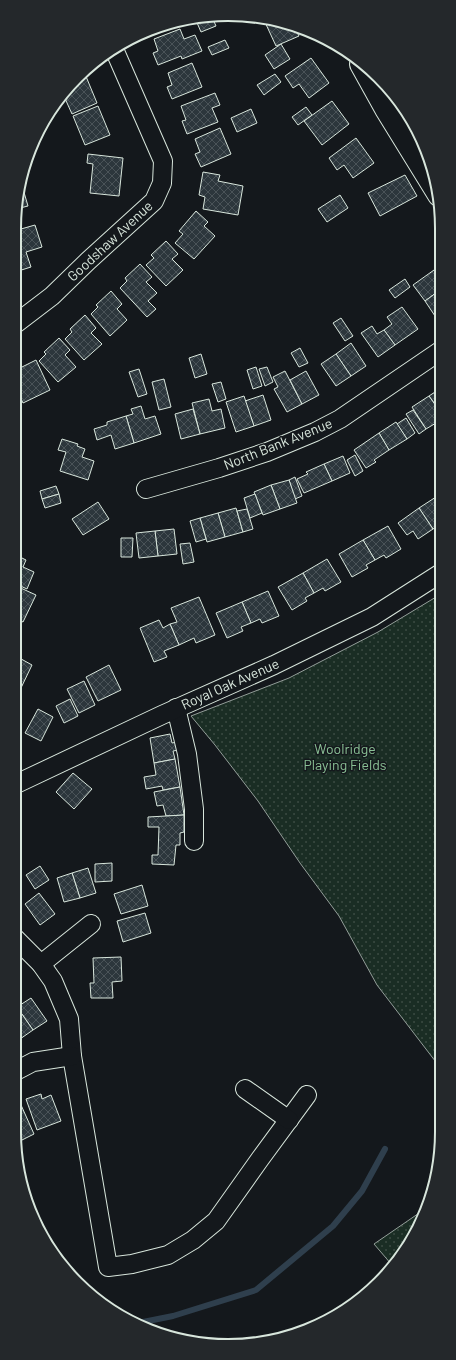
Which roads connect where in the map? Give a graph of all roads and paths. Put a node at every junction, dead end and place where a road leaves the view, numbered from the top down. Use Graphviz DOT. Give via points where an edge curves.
graph roads {
  1 [pos="116,54"];
  2 [pos="365,73"];
  3 [pos="429,179"];
  4 [pos="21,320"];
  5 [pos="435,354"];
  6 [pos="146,489"];
  7 [pos="435,577"];
  8 [pos="176,708"];
  9 [pos="21,778"];
  10 [pos="194,841"];
  11 [pos="91,924"];
  12 [pos="21,944"];
  13 [pos="40,964"];
  14 [pos="72,1056"];
  15 [pos="21,1068"];
  16 [pos="245,1089"];
  17 [pos="307,1095"];
  18 [pos="288,1120"];
  1 -- 4 [label="street, Goodshaw Avenue" via="163,161 162,183 154,201 52,296"];
  2 -- 3 [label="main road"];
  5 -- 6 [label="street, North Bank Avenue" via="340,419 315,432 226,466"];
  7 -- 8 [label="street, Royal Oak Avenue" via="372,617 274,665"];
  8 -- 9 [label="street, Royal Oak Avenue"];
  8 -- 10 [label="street" via="187,754 194,809"];
  11 -- 13 [label="street"];
  12 -- 13 [label="street"];
  13 -- 14 [label="street" via="53,981 69,1019"];
  14 -- 15 [label="street" via="33,1062"];
  14 -- 18 [label="street" via="108,1267 168,1255 193,1240 216,1221"];
  16 -- 18 [label="street"];
  17 -- 18 [label="street"];
}
